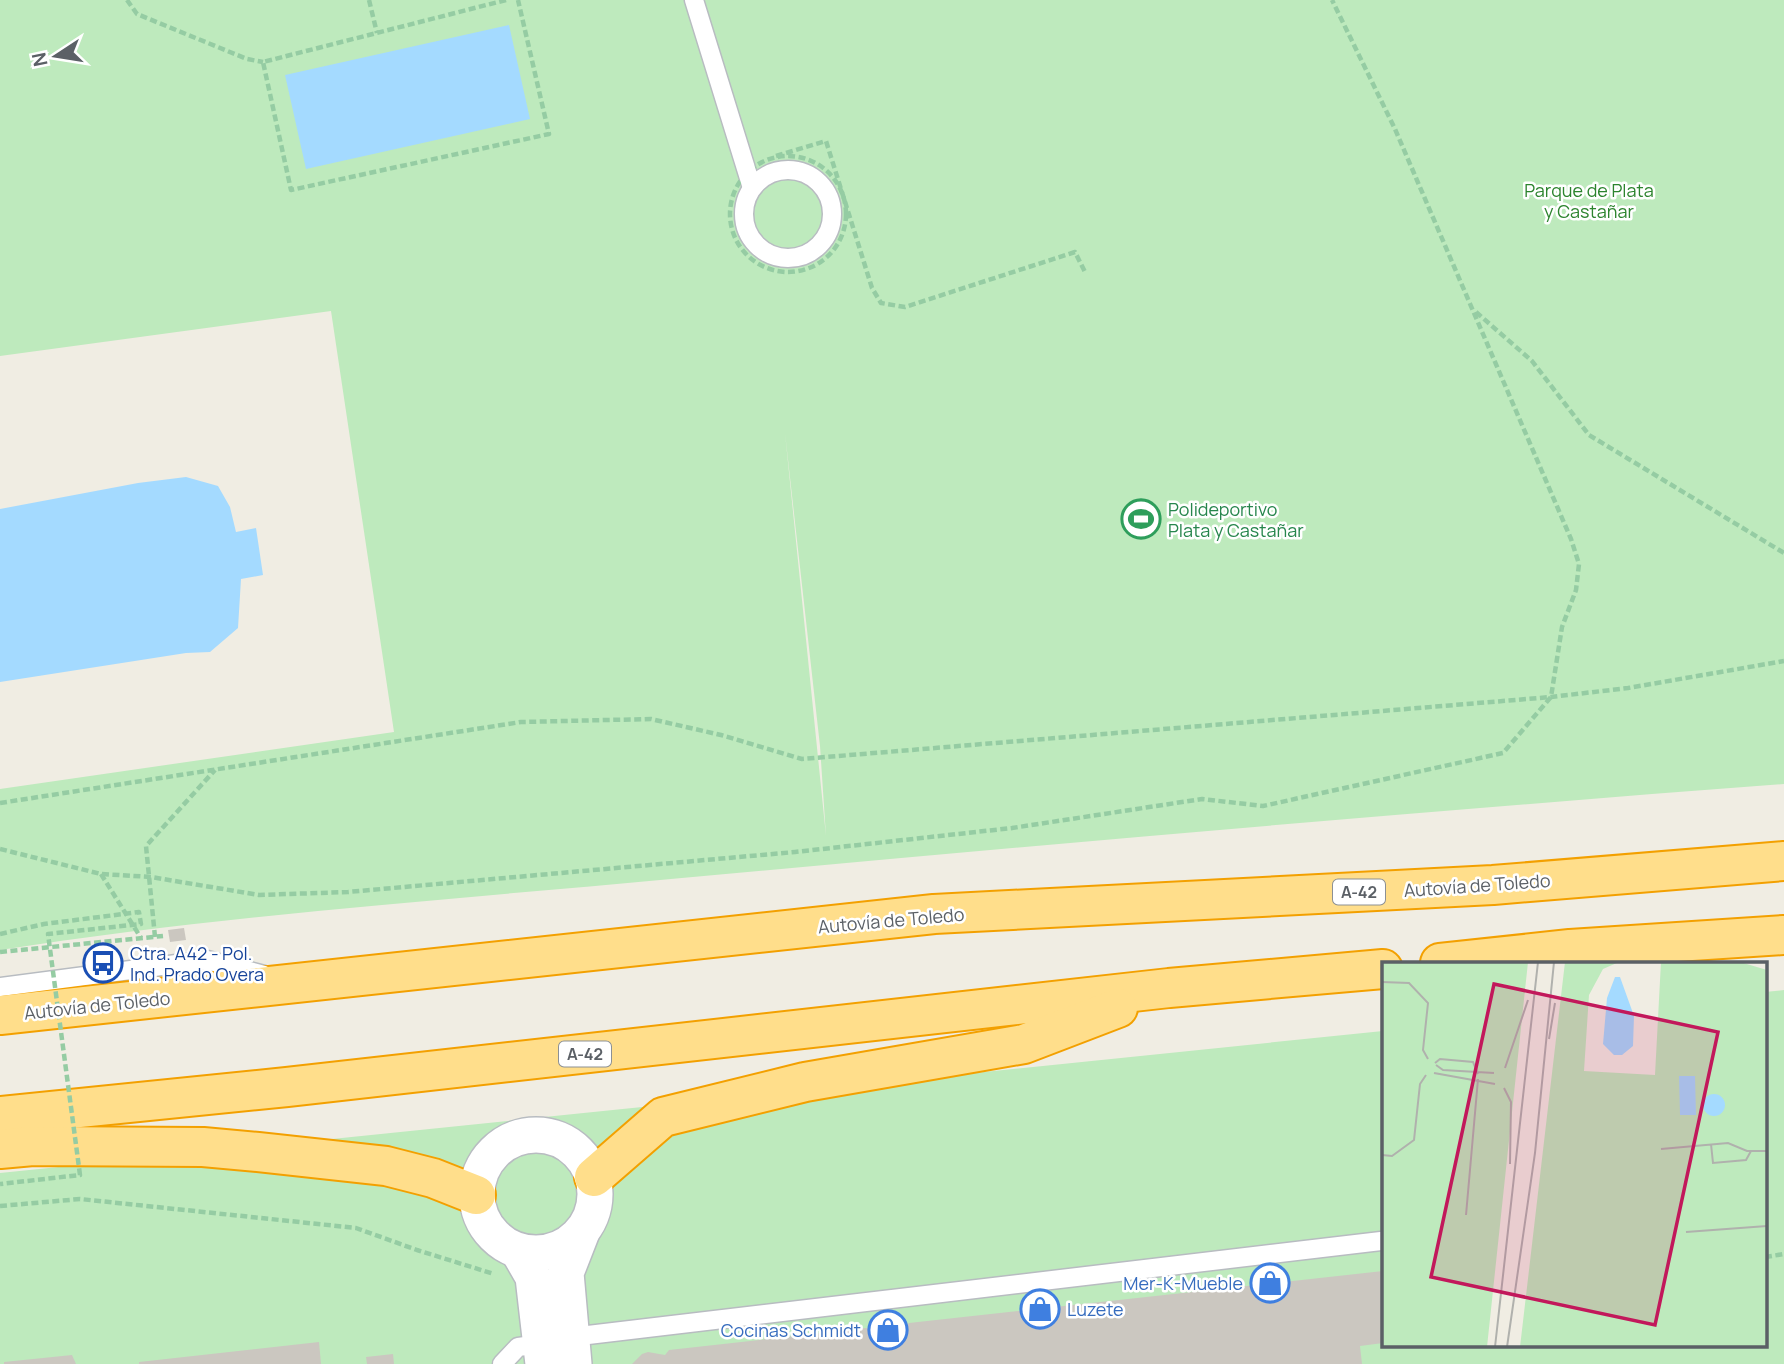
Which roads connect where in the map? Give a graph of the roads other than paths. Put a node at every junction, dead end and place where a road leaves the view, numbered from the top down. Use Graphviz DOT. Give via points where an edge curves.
graph roads {
  1 [pos="694,0"];
  2 [pos="750,179"];
  3 [pos="1784,861"];
  4 [pos="1784,935"];
  5 [pos="1449,962"];
  6 [pos="1382,969"];
  7 [pos="294,984"];
  8 [pos="0,987"];
  9 [pos="1169,988"];
  10 [pos="0,1015"];
  11 [pos="0,1116"];
  12 [pos="0,1149"];
  13 [pos="594,1177"];
  14 [pos="476,1195"];
  15 [pos="582,1232"];
  16 [pos="1381,1241"];
  17 [pos="507,1263"];
  18 [pos="557,1352"];
  19 [pos="502,1364"];
  1 -- 2 [label="lane"];
  2 -- 2 [label="lane" via="743,216 746,229 761,249 797,258 819,246 832,212 824,188 815,178 792,169"];
  3 -- 7 [label="highway, Autovía de Toledo / A-42" via="1493,885 934,914"];
  4 -- 5 [label="highway"];
  6 -- 9 [label="highway, A-42"];
  7 -- 8 [label="lane" via="207,960"];
  7 -- 10 [label="highway, Autovía de Toledo / A-42"];
  9 -- 11 [label="highway, A-42"];
  9 -- 13 [label="highway" via="1024,1044 805,1082 663,1117"];
  12 -- 14 [label="highway" via="203,1147 258,1152 386,1166"];
  13 -- 14 [label="street" via="581,1154 559,1138 528,1135 504,1143 486,1158"];
  13 -- 15 [label="street" via="592,1215"];
  14 -- 17 [label="street" via="481,1218"];
  15 -- 17 [label="street" via="561,1247"];
  15 -- 18 [label="street" via="566,1273"];
  16 -- 18 [label="lane"];
  17 -- 18 [label="street" via="533,1277"];
  18 -- 19 [label="lane" via="518,1347"];
}
